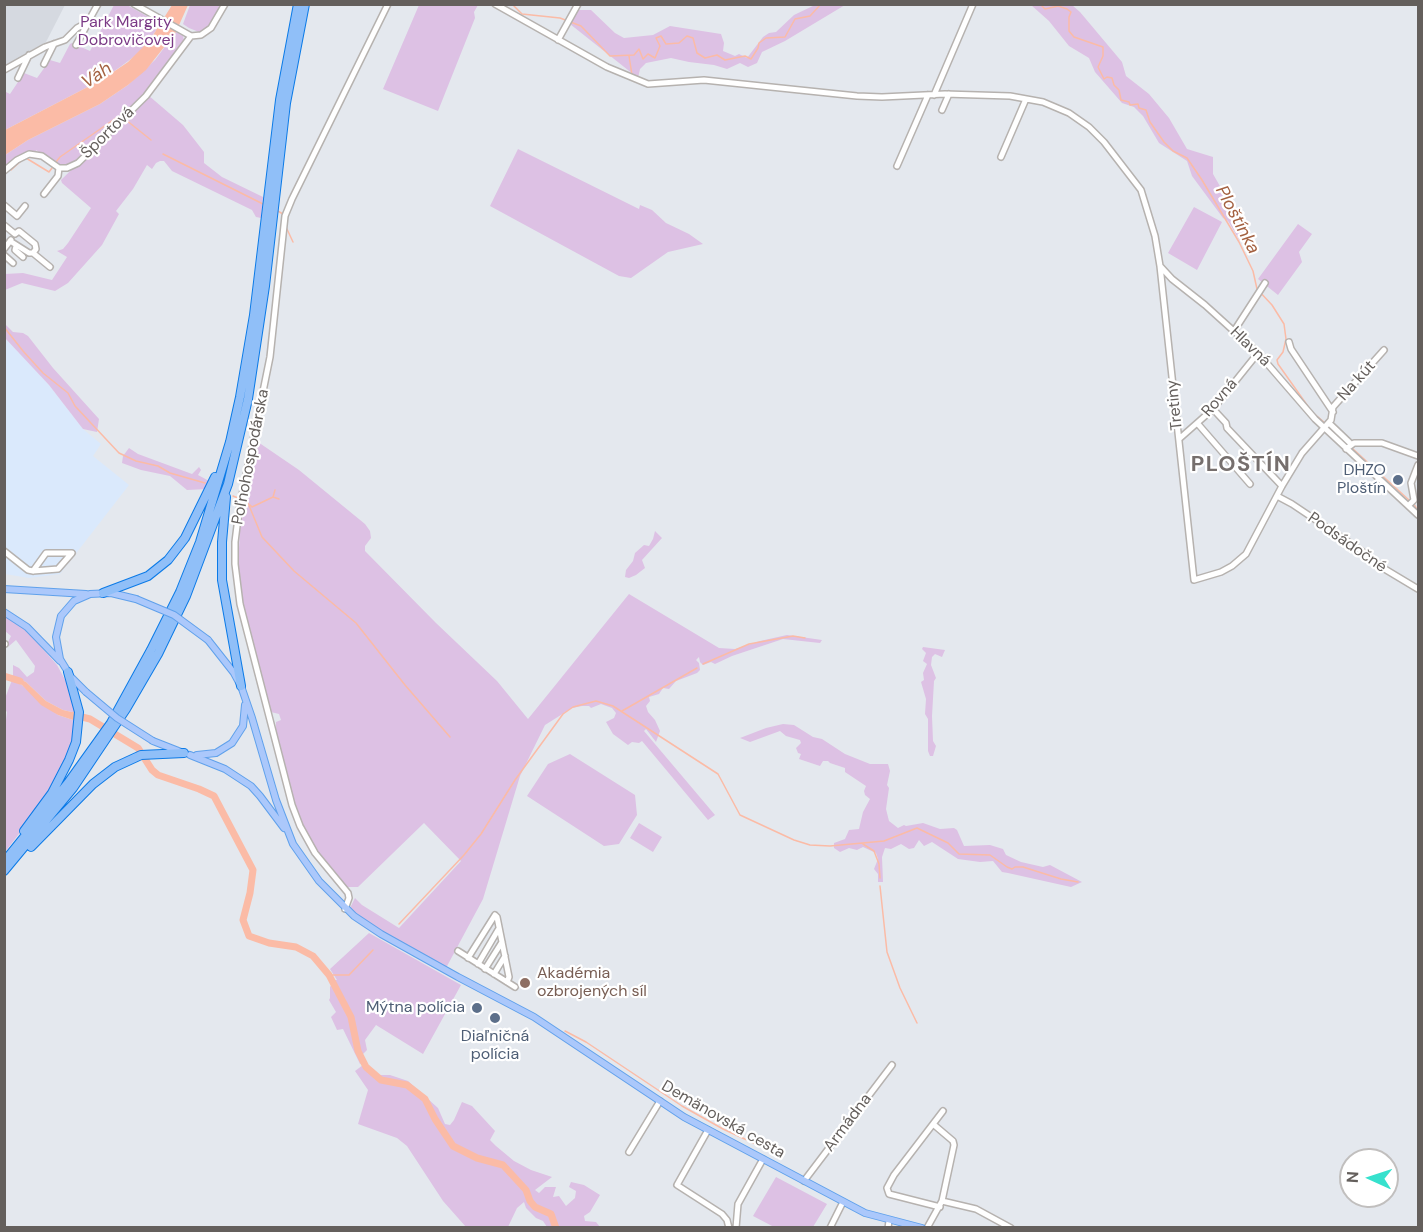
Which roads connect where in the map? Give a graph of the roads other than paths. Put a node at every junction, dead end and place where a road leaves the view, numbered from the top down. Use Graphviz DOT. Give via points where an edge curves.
graph roads {
  1 [pos="98,4"];
  2 [pos="134,4"];
  3 [pos="225,4"];
  4 [pos="298,4"];
  5 [pos="305,4"];
  6 [pos="388,4"];
  7 [pos="495,4"];
  8 [pos="578,4"];
  9 [pos="973,4"];
  10 [pos="88,22"];
  11 [pos="191,36"];
  12 [pos="558,40"];
  13 [pos="54,44"];
  14 [pos="76,45"];
  15 [pos="29,55"];
  16 [pos="44,63"];
  17 [pos="5,70"];
  18 [pos="18,78"];
  19 [pos="949,94"];
  20 [pos="931,95"];
  21 [pos="1026,99"];
  22 [pos="942,110"];
  23 [pos="1001,157"];
  24 [pos="897,166"];
  25 [pos="59,168"];
  26 [pos="4,171"];
  27 [pos="44,194"];
  28 [pos="4,205"];
  29 [pos="26,206"];
  30 [pos="270,208"];
  31 [pos="4,225"];
  32 [pos="15,234"];
  33 [pos="10,241"];
  34 [pos="16,246"];
  35 [pos="4,249"];
  36 [pos="33,253"];
  37 [pos="4,255"];
  38 [pos="23,257"];
  39 [pos="13,263"];
  40 [pos="1160,266"];
  41 [pos="50,267"];
  42 [pos="1265,283"];
  43 [pos="1234,332"];
  44 [pos="1289,342"];
  45 [pos="1384,350"];
  46 [pos="1258,353"];
  47 [pos="1213,409"];
  48 [pos="1333,412"];
  49 [pos="1198,424"];
  50 [pos="1328,427"];
  51 [pos="1179,439"];
  52 [pos="230,442"];
  53 [pos="1349,446"];
  54 [pos="1419,456"];
  55 [pos="1419,465"];
  56 [pos="228,484"];
  57 [pos="1250,484"];
  58 [pos="1282,486"];
  59 [pos="1277,496"];
  60 [pos="1413,502"];
  61 [pos="1419,515"];
  62 [pos="4,551"];
  63 [pos="33,571"];
  64 [pos="4,589"];
  65 [pos="1419,590"];
  66 [pos="103,593"];
  67 [pos="90,594"];
  68 [pos="4,612"];
  69 [pos="62,663"];
  70 [pos="68,672"];
  71 [pos="240,686"];
  72 [pos="245,702"];
  73 [pos="113,724"];
  74 [pos="106,736"];
  75 [pos="187,754"];
  76 [pos="289,835"];
  77 [pos="4,857"];
  78 [pos="14,860"];
  79 [pos="4,862"];
  80 [pos="4,871"];
  81 [pos="345,909"];
  82 [pos="489,924"];
  83 [pos="499,931"];
  84 [pos="503,941"];
  85 [pos="458,951"];
  86 [pos="506,956"];
  87 [pos="468,958"];
  88 [pos="477,964"];
  89 [pos="486,969"];
  90 [pos="494,974"];
  91 [pos="507,982"];
  92 [pos="515,987"];
  93 [pos="892,1065"];
  94 [pos="660,1101"];
  95 [pos="943,1111"];
  96 [pos="933,1124"];
  97 [pos="708,1130"];
  98 [pos="629,1152"];
  99 [pos="763,1159"];
  100 [pos="804,1181"];
  101 [pos="843,1202"];
  102 [pos="941,1204"];
  103 [pos="889,1224"];
  104 [pos="729,1227"];
  105 [pos="736,1227"];
  106 [pos="830,1227"];
  107 [pos="922,1227"];
  108 [pos="927,1227"];
  109 [pos="1011,1227"];
  1 -- 10 [label="street"];
  2 -- 11 [label="street"];
  3 -- 11 [label="street" via="211,28"];
  4 -- 30 [label="highway" via="280,100"];
  5 -- 30 [label="highway"];
  6 -- 81 [label="street, Poľnohospodárska" via="285,216 269,363 236,535 240,604 292,805 315,853 348,893"];
  7 -- 12 [label="street, Tretiny"];
  8 -- 12 [label="street"];
  9 -- 20 [label="street"];
  10 -- 13 [label="street"];
  10 -- 14 [label="street"];
  11 -- 25 [label="street, Športová" via="123,120 78,163"];
  12 -- 20 [label="street, Tretiny" via="615,72 648,84 704,80 854,96"];
  13 -- 15 [label="street"];
  13 -- 16 [label="street"];
  15 -- 17 [label="street"];
  15 -- 18 [label="street"];
  19 -- 20 [label="street, Tretiny"];
  19 -- 21 [label="street, Tretiny"];
  19 -- 22 [label="street"];
  20 -- 24 [label="street"];
  21 -- 23 [label="street"];
  21 -- 40 [label="street, Tretiny" via="1074,116 1112,151 1143,194"];
  25 -- 26 [label="street" via="42,156 29,154"];
  25 -- 27 [label="street" via="58,176"];
  28 -- 29 [label="street" via="17,216"];
  30 -- 52 [label="highway"];
  30 -- 56 [label="highway" via="265,286 248,399"];
  31 -- 32 [label="street"];
  32 -- 33 [label="street"];
  32 -- 36 [label="street" via="19,231 35,243"];
  33 -- 34 [label="street"];
  33 -- 35 [label="street"];
  34 -- 36 [label="street"];
  34 -- 38 [label="street"];
  36 -- 41 [label="street"];
  37 -- 39 [label="street"];
  40 -- 43 [label="street, Hlavná"];
  40 -- 51 [label="street, Tretiny"];
  42 -- 43 [label="street"];
  43 -- 46 [label="street, Hlavná"];
  44 -- 48 [label="street"];
  45 -- 48 [label="street, Na kút"];
  46 -- 47 [label="street, Rovná"];
  46 -- 50 [label="street, Hlavná"];
  47 -- 49 [label="street, Rovná"];
  47 -- 58 [label="street"];
  48 -- 50 [label="street, Na kút"];
  49 -- 51 [label="street, Rovná"];
  49 -- 57 [label="street"];
  50 -- 53 [label="street, Hlavná"];
  50 -- 58 [label="street" via="1302,453"];
  51 -- 59 [label="street, Tretiny" via="1194,580 1221,572 1246,555"];
  52 -- 66 [label="highway" via="202,507 173,554 148,576"];
  52 -- 73 [label="highway" via="200,542 180,592"];
  53 -- 54 [label="street" via="1382,443"];
  53 -- 60 [label="street, Hlavná"];
  55 -- 60 [label="street" via="1411,483"];
  56 -- 71 [label="highway" via="222,580"];
  56 -- 73 [label="highway" via="186,596 158,654"];
  58 -- 59 [label="street"];
  59 -- 65 [label="street, Podsádočné"];
  60 -- 61 [label="street, Hlavná"];
  62 -- 63 [label="street"];
  63 -- 63 [label="street" via="58,569 72,553 46,553"];
  64 -- 67 [label="main road"];
  66 -- 67 [label="main road"];
  66 -- 71 [label="main road, bridge" via="136,599 194,628 228,664"];
  67 -- 69 [label="main road" via="72,603 58,622 56,642"];
  68 -- 69 [label="main road" via="27,627"];
  69 -- 70 [label="main road"];
  70 -- 75 [label="main road, bridge" via="117,718 153,741"];
  70 -- 77 [label="highway" via="79,712 78,734 51,793"];
  71 -- 72 [label="main road"];
  72 -- 75 [label="main road" via="243,726 232,743 216,753"];
  72 -- 76 [label="main road"];
  73 -- 74 [label="highway"];
  74 -- 78 [label="highway" via="73,788"];
  74 -- 79 [label="highway"];
  75 -- 76 [label="main road" via="225,769 251,786"];
  75 -- 78 [label="highway" via="141,755 122,763 93,784"];
  76 -- 81 [label="main road, Demänovská cesta" via="314,875"];
  78 -- 80 [label="highway"];
  81 -- 94 [label="main road, Demänovská cesta" via="381,934 570,1039"];
  82 -- 83 [label="street"];
  82 -- 83 [label="street" via="495,915"];
  82 -- 87 [label="street"];
  83 -- 84 [label="street"];
  83 -- 88 [label="street"];
  84 -- 86 [label="street"];
  84 -- 89 [label="street"];
  85 -- 87 [label="street"];
  86 -- 90 [label="street"];
  86 -- 91 [label="street"];
  87 -- 88 [label="street"];
  88 -- 89 [label="street"];
  89 -- 90 [label="street"];
  90 -- 91 [label="street"];
  91 -- 92 [label="street"];
  93 -- 100 [label="street, Armádna"];
  94 -- 97 [label="main road, Demänovská cesta"];
  94 -- 98 [label="street"];
  95 -- 96 [label="street"];
  96 -- 102 [label="street" via="954,1145"];
  96 -- 102 [label="street" via="887,1190 890,1195"];
  97 -- 99 [label="main road, Demänovská cesta"];
  97 -- 104 [label="street" via="677,1185 723,1215"];
  99 -- 100 [label="main road, Demänovská cesta"];
  99 -- 105 [label="street" via="738,1204"];
  100 -- 101 [label="main road, Demänovská cesta"];
  101 -- 103 [label="main road, Demänovská cesta"];
  101 -- 106 [label="street"];
  102 -- 108 [label="street"];
  102 -- 109 [label="street" via="976,1209"];
  103 -- 107 [label="main road, Demänovská cesta"];
}
